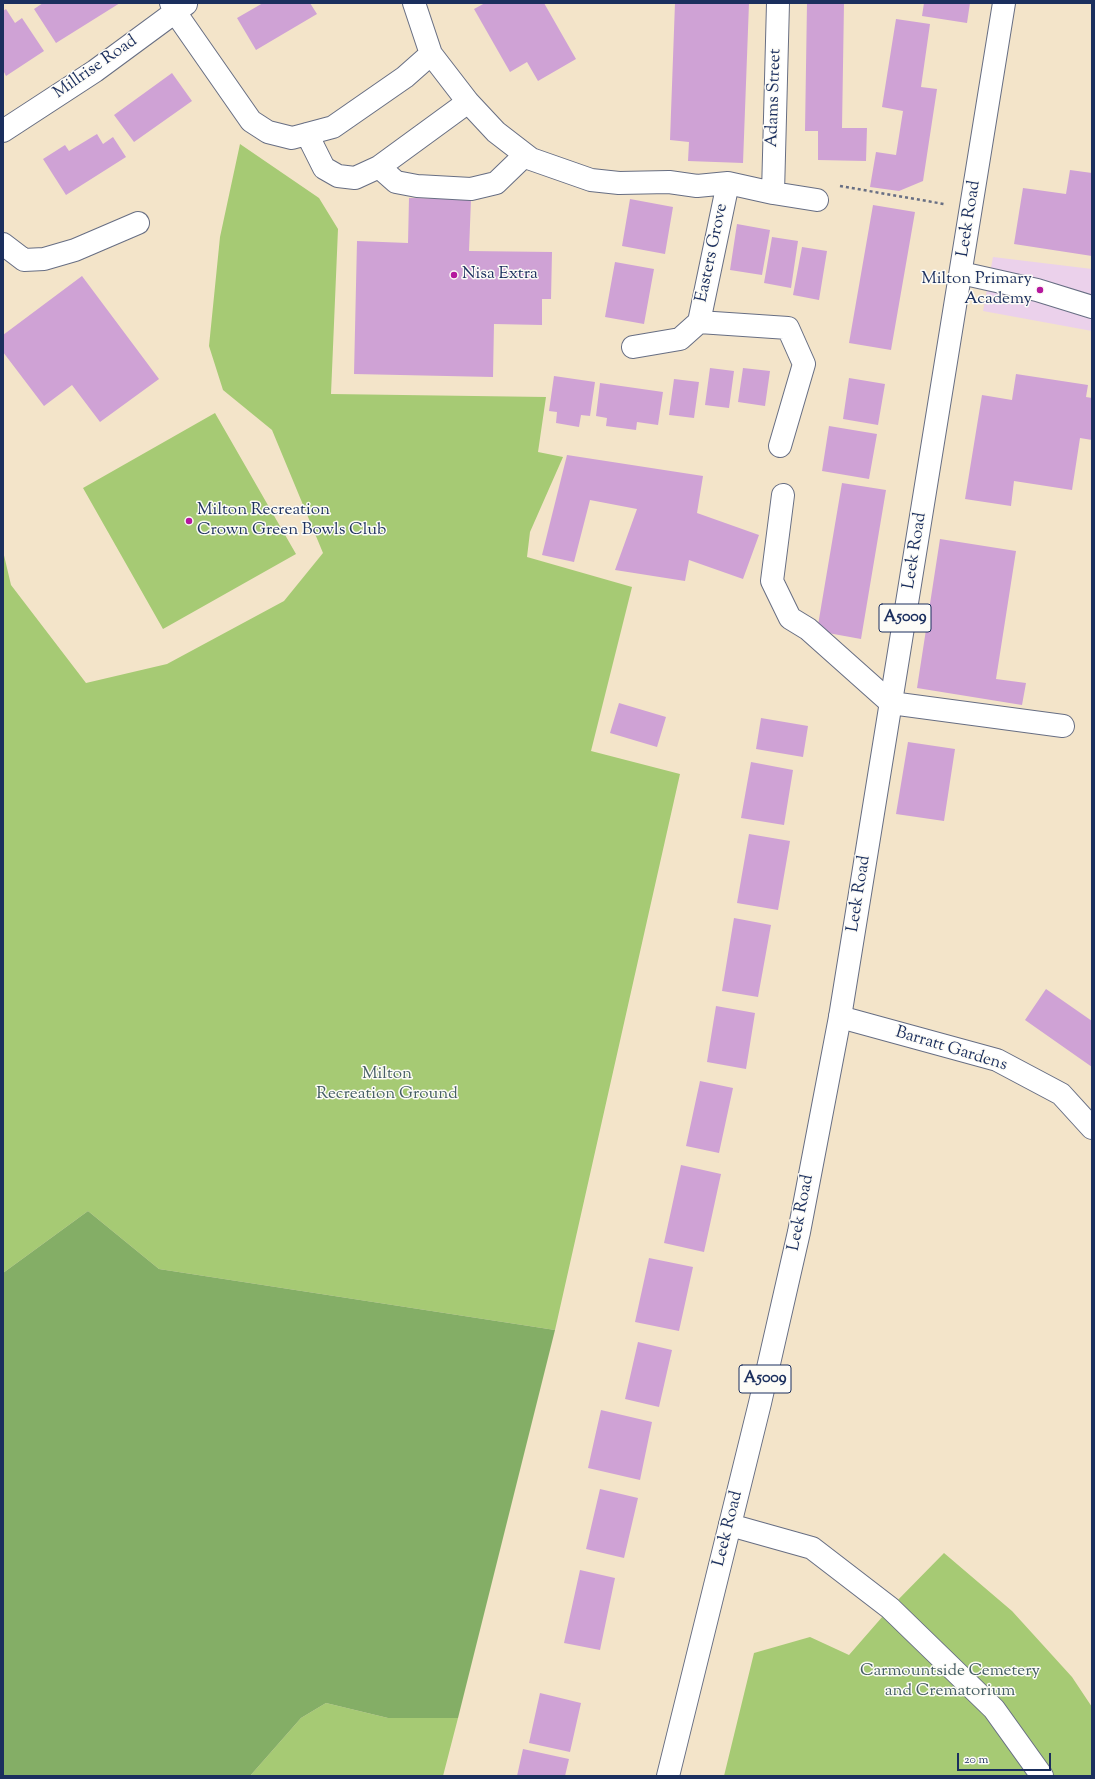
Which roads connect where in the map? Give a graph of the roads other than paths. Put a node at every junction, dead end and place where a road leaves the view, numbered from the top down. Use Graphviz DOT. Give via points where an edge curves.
graph roads {
  1 [pos="414,3"];
  2 [pos="778,3"];
  3 [pos="1004,3"];
  4 [pos="177,6"];
  5 [pos="431,54"];
  6 [pos="468,102"];
  7 [pos="3,131"];
  8 [pos="307,134"];
  9 [pos="525,155"];
  10 [pos="380,167"];
  11 [pos="728,183"];
  12 [pos="773,193"];
  13 [pos="817,200"];
  14 [pos="138,223"];
  15 [pos="3,244"];
  16 [pos="961,273"];
  17 [pos="1092,306"];
  18 [pos="699,322"];
  19 [pos="633,347"];
  20 [pos="780,446"];
  21 [pos="783,495"];
  22 [pos="891,703"];
  23 [pos="1063,726"];
  24 [pos="840,1017"];
  25 [pos="1092,1128"];
  26 [pos="730,1525"];
  27 [pos="668,1776"];
  28 [pos="1042,1776"];
  1 -- 5 [label="main road"];
  2 -- 12 [label="main road, Adams Street"];
  3 -- 16 [label="main road, Leek Road / A5009"];
  4 -- 7 [label="main road, Millrise Road" via="95,71"];
  4 -- 8 [label="main road" via="251,121 268,132 292,138"];
  5 -- 6 [label="main road"];
  5 -- 8 [label="main road" via="405,77 332,127"];
  6 -- 9 [label="main road" via="496,132"];
  6 -- 10 [label="main road"];
  8 -- 10 [label="main road" via="324,168 338,176 355,178"];
  9 -- 10 [label="main road" via="496,183 471,189 417,186 396,182"];
  9 -- 11 [label="main road" via="590,180 619,183 669,182 697,186"];
  11 -- 12 [label="main road"];
  11 -- 18 [label="main road, Easters Grove"];
  12 -- 13 [label="main road"];
  14 -- 15 [label="main road" via="75,250 44,259 24,260"];
  16 -- 17 [label="main road"];
  16 -- 22 [label="main road, Leek Road / A5009"];
  18 -- 19 [label="main road, Easters Grove" via="680,339"];
  18 -- 20 [label="main road, Easters Grove" via="788,328 804,364"];
  21 -- 22 [label="main road" via="772,581 790,618 808,629"];
  22 -- 23 [label="main road"];
  22 -- 24 [label="main road, Leek Road / A5009"];
  24 -- 25 [label="main road, Barratt Gardens" via="997,1060 1061,1094"];
  24 -- 26 [label="main road, Leek Road / A5009" via="799,1232"];
  26 -- 27 [label="main road, Leek Road / A5009"];
  26 -- 28 [label="main road" via="812,1548 890,1608 994,1709"];
}
